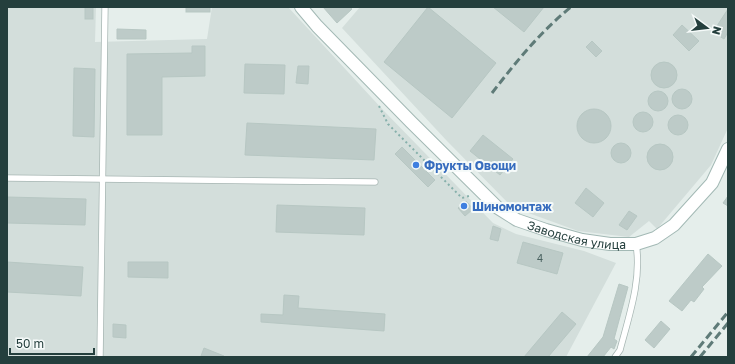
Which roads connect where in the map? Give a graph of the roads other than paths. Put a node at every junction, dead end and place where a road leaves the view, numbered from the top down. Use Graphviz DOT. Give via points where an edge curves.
graph roads {
  1 [pos="106,7"];
  2 [pos="301,7"];
  3 [pos="728,149"];
  4 [pos="7,178"];
  5 [pos="103,178"];
  6 [pos="375,182"];
  7 [pos="636,244"];
  8 [pos="100,357"];
  9 [pos="615,357"];
  1 -- 5 [label="lane"];
  2 -- 7 [label="main road, Заводская улица" via="498,208 517,220 582,240"];
  3 -- 7 [label="main road, Заводская улица" via="712,182 674,225 655,238"];
  4 -- 5 [label="lane"];
  5 -- 6 [label="lane"];
  5 -- 8 [label="lane"];
  7 -- 9 [label="lane" via="636,288 620,350"];
}
